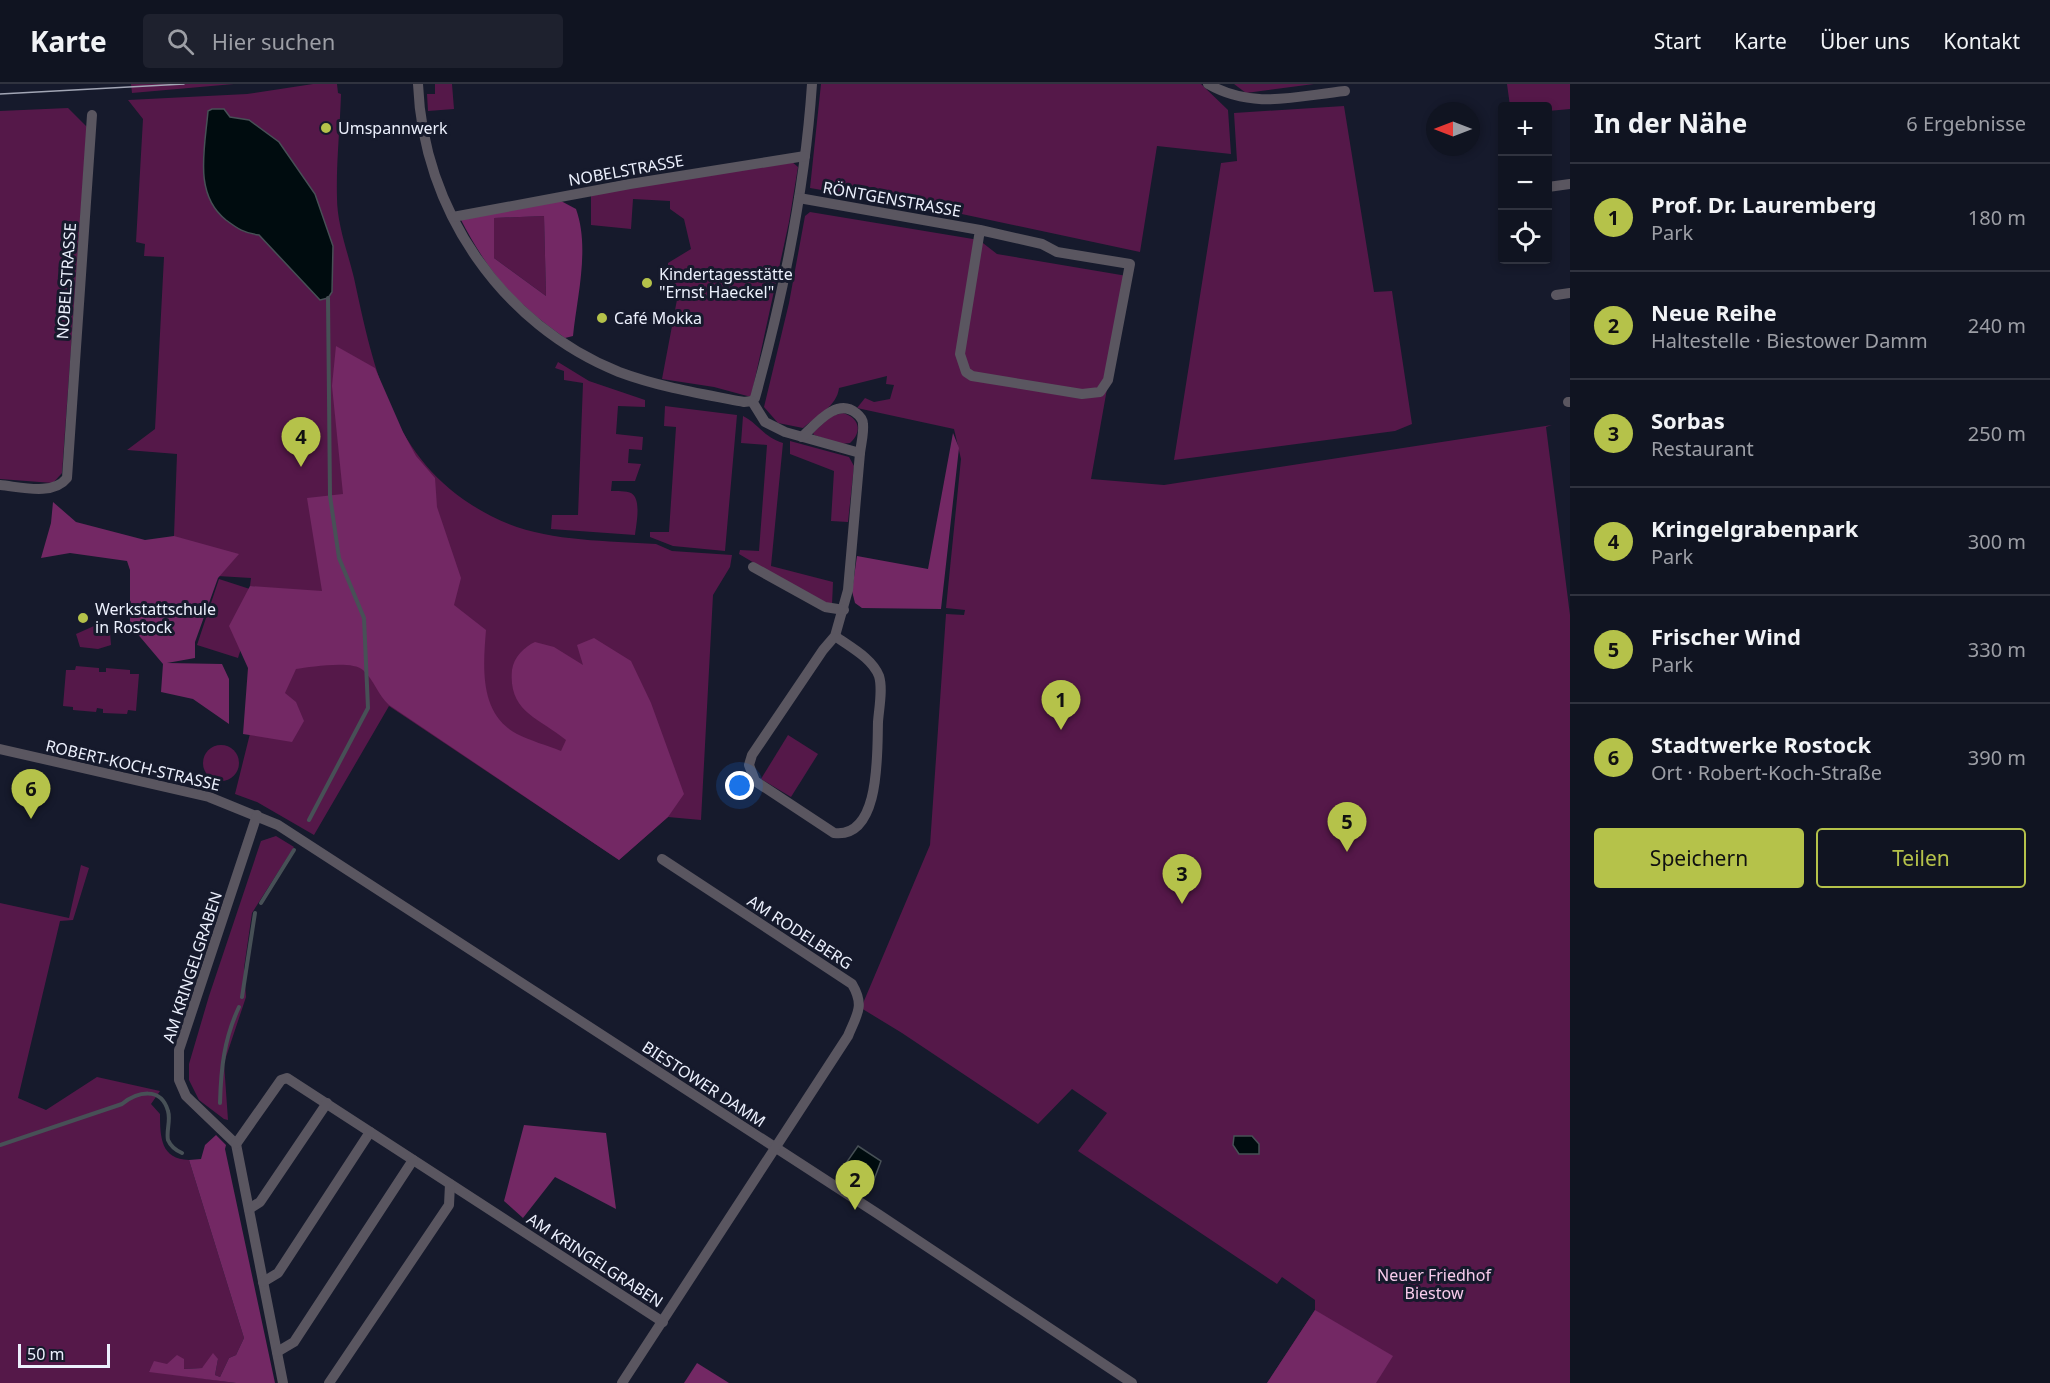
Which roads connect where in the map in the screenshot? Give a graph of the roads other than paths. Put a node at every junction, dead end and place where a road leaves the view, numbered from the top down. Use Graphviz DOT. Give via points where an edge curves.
graph roads {
  1 [pos="418,84"];
  2 [pos="812,84"];
  3 [pos="1208,84"];
  4 [pos="1346,91"];
  5 [pos="92,115"];
  6 [pos="805,156"];
  7 [pos="1570,184"];
  8 [pos="1552,186"];
  9 [pos="799,198"];
  10 [pos="453,217"];
  11 [pos="980,230"];
  12 [pos="1570,293"];
  13 [pos="1556,295"];
  14 [pos="752,401"];
  15 [pos="802,437"];
  16 [pos="860,453"];
  17 [pos="0,485"];
  18 [pos="753,567"];
  19 [pos="844,610"];
  20 [pos="835,636"];
  21 [pos="0,749"];
  22 [pos="257,815"];
  23 [pos="662,859"];
  24 [pos="327,1103"];
  25 [pos="370,1132"];
  26 [pos="236,1144"];
  27 [pos="777,1150"];
  28 [pos="413,1160"];
  29 [pos="450,1184"];
  30 [pos="249,1209"];
  31 [pos="263,1282"];
  32 [pos="663,1322"];
  33 [pos="277,1352"];
  34 [pos="283,1383"];
  35 [pos="329,1383"];
  36 [pos="622,1383"];
  37 [pos="1132,1383"];
  1 -- 10 [label="street" via="430,157"];
  2 -- 6 [label="street"];
  3 -- 4 [label="street" via="1242,99"];
  5 -- 17 [label="street, NOBELSTRASSE" via="67,478 62,485 50,489"];
  6 -- 9 [label="street"];
  6 -- 10 [label="street, NOBELSTRASSE"];
  7 -- 8 [label="street"];
  9 -- 11 [label="street, RÖNTGENSTRASSE"];
  9 -- 14 [label="street" via="781,291"];
  10 -- 14 [label="street" via="479,265 494,282 523,311 579,352 651,383"];
  11 -- 11 [label="street, RÖNTGENSTRASSE" via="960,354 966,372 1082,394 1100,392 1108,380 1130,264 1056,252 1042,244"];
  12 -- 13 [label="street"];
  14 -- 15 [label="street" via="765,422"];
  15 -- 16 [label="street"];
  15 -- 16 [label="street" via="842,406 862,417"];
  16 -- 19 [label="street"];
  18 -- 19 [label="street" via="825,607"];
  19 -- 20 [label="street"];
  20 -- 20 [label="street" via="752,755 749,765 755,781 834,833 843,834 853,831 863,817 874,790 880,679 871,662"];
  21 -- 22 [label="street, ROBERT-KOCH-STRASSE" via="192,793"];
  22 -- 26 [label="street, AM KRINGELGRABEN" via="177,1065 186,1096"];
  22 -- 27 [label="street, BIESTOWER DAMM" via="309,844"];
  23 -- 27 [label="street, AM RODELBERG" via="852,984 860,997 848,1036"];
  24 -- 25 [label="street, AM KRINGELGRABEN"];
  24 -- 26 [label="street, AM KRINGELGRABEN" via="296,1082 281,1080"];
  24 -- 30 [label="street" via="260,1202"];
  25 -- 28 [label="street, AM KRINGELGRABEN"];
  25 -- 31 [label="street" via="278,1273"];
  26 -- 30 [label="street"];
  27 -- 32 [label="street, AM RODELBERG"];
  27 -- 37 [label="street, BIESTOWER DAMM"];
  28 -- 29 [label="street, AM KRINGELGRABEN"];
  28 -- 33 [label="street" via="294,1342"];
  29 -- 32 [label="street, AM KRINGELGRABEN"];
  29 -- 35 [label="street" via="449,1205"];
  30 -- 31 [label="street"];
  31 -- 33 [label="street"];
  32 -- 36 [label="street, AM RODELBERG"];
  33 -- 34 [label="street"];
}
